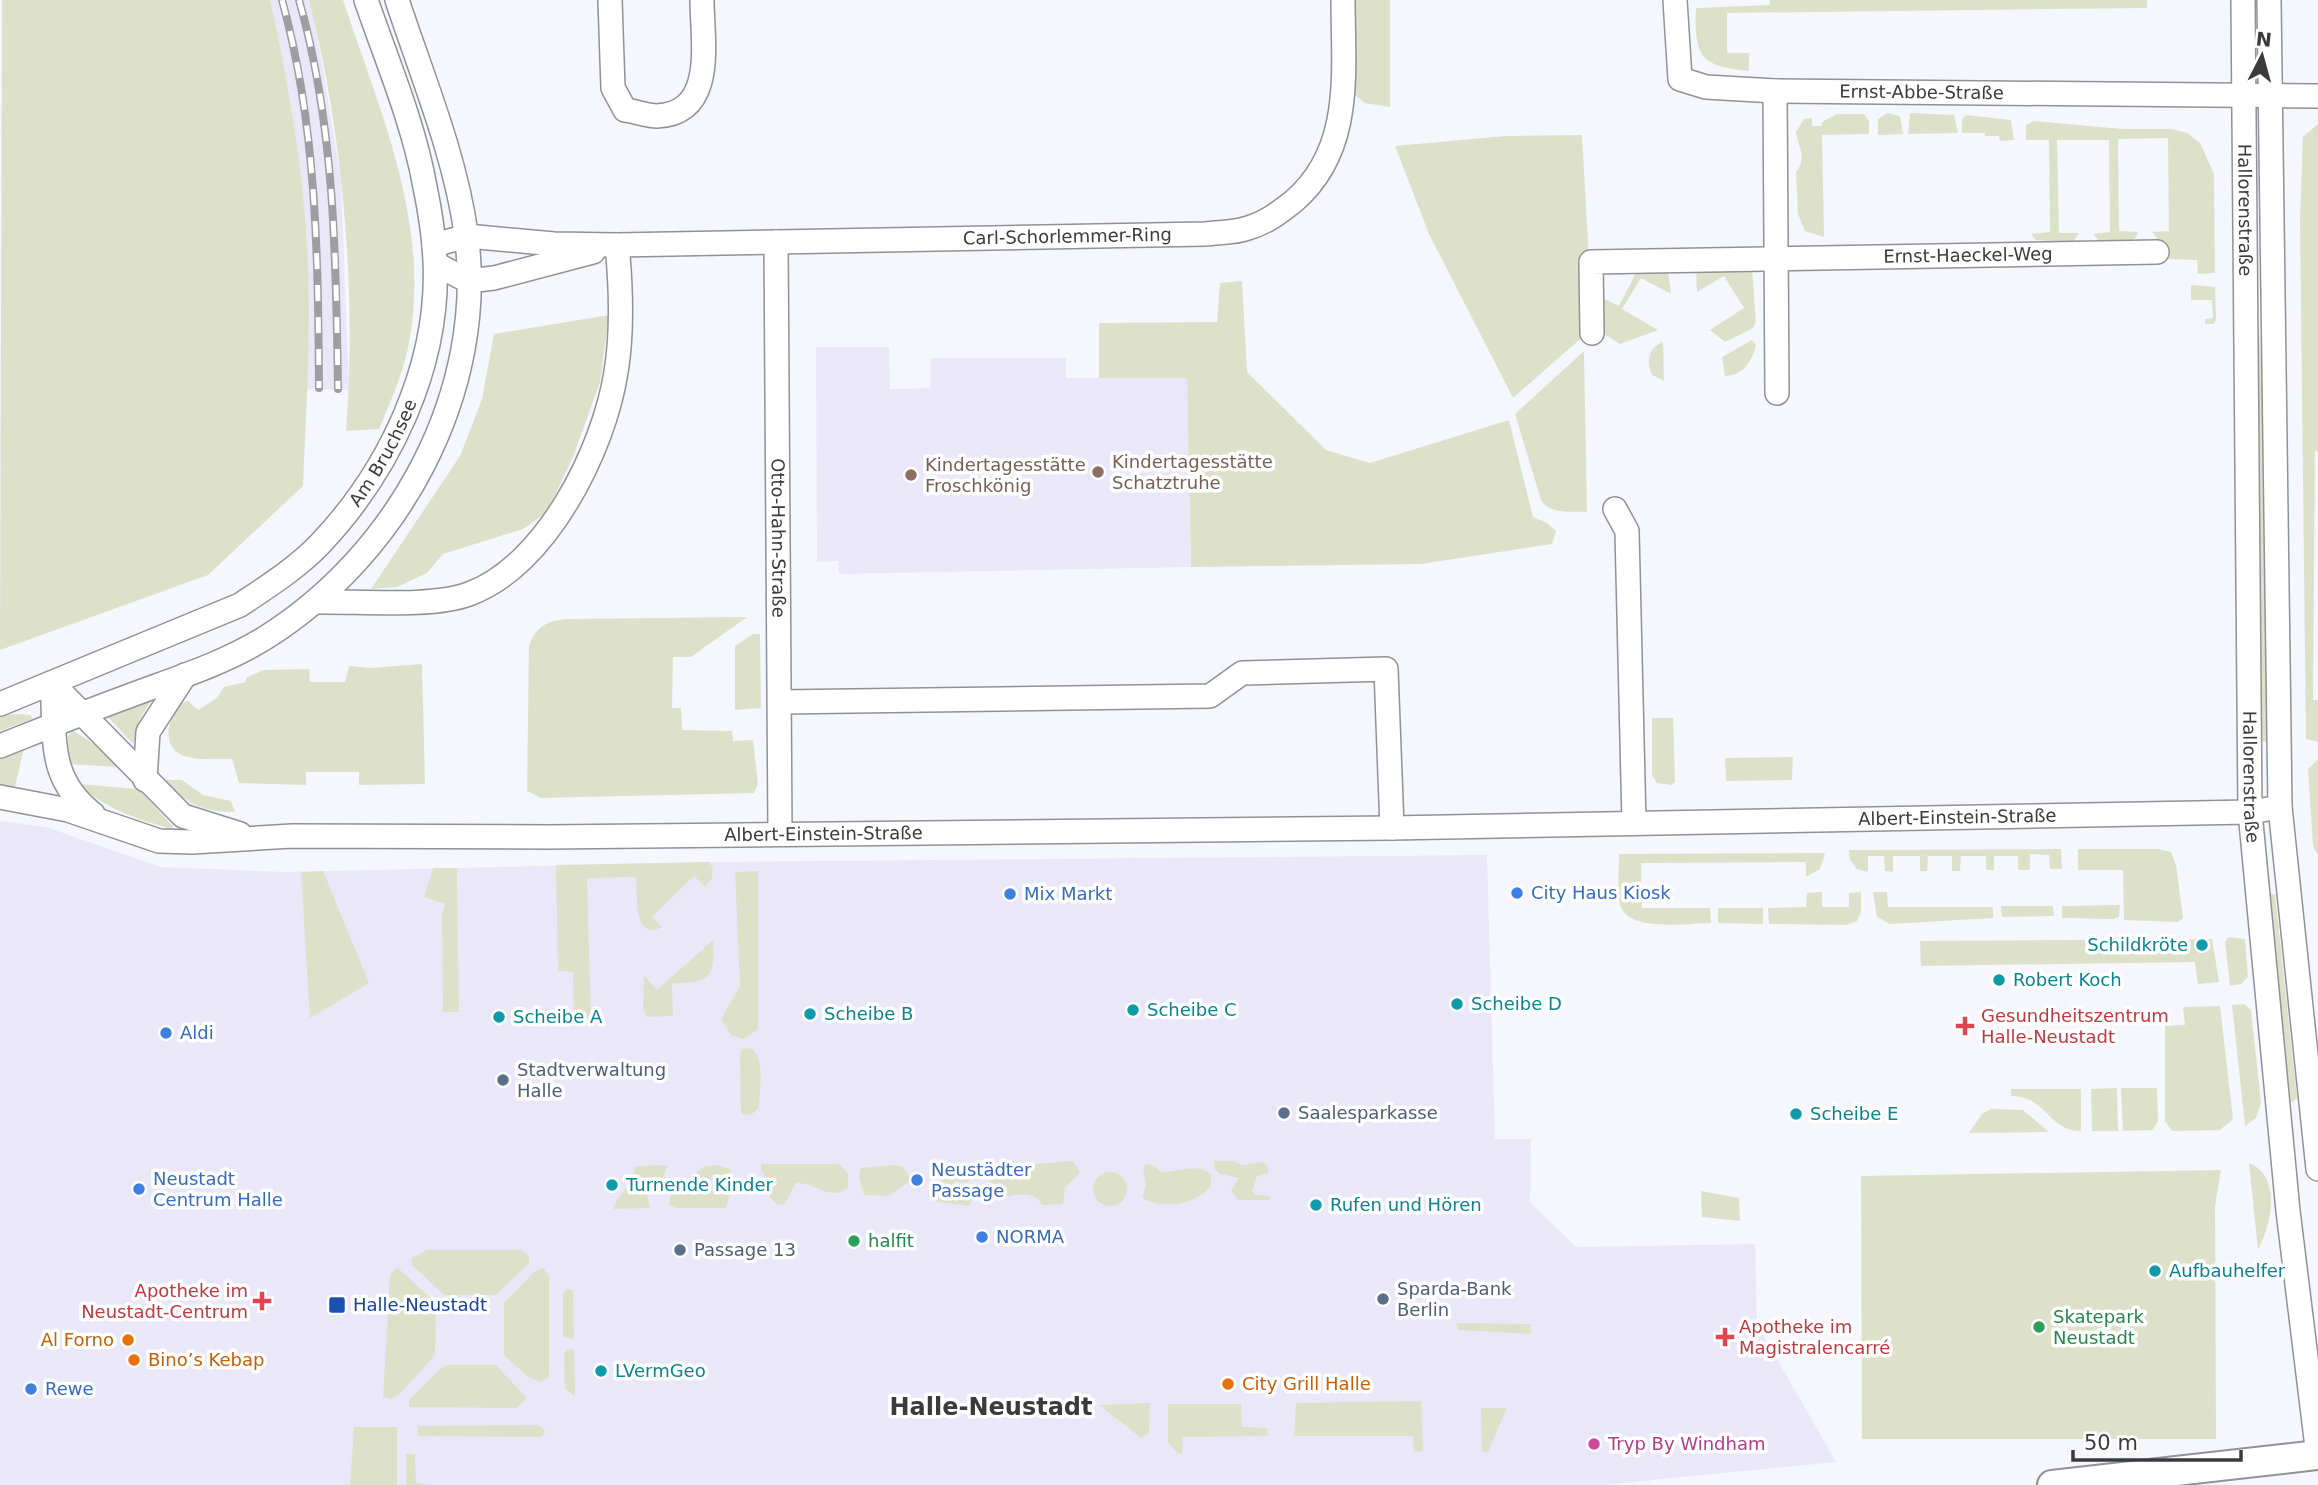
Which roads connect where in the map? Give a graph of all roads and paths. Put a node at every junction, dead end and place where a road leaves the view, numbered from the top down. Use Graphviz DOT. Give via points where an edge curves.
graph roads {
  1 [pos="366,0"];
  2 [pos="397,0"];
  3 [pos="610,0"];
  4 [pos="702,0"];
  5 [pos="1343,0"];
  6 [pos="1675,0"];
  7 [pos="2242,0"];
  8 [pos="2269,0"];
  9 [pos="1775,91"];
  10 [pos="2244,96"];
  11 [pos="2270,96"];
  12 [pos="2318,96"];
  13 [pos="467,236"];
  14 [pos="776,242"];
  15 [pos="617,244"];
  16 [pos="2157,252"];
  17 [pos="435,254"];
  18 [pos="1778,259"];
  19 [pos="468,281"];
  20 [pos="1592,333"];
  21 [pos="1777,393"];
  22 [pos="1615,509"];
  23 [pos="316,602"];
  24 [pos="185,676"];
  25 [pos="52,683"];
  26 [pos="780,702"];
  27 [pos="0,704"];
  28 [pos="82,713"];
  29 [pos="55,725"];
  30 [pos="0,746"];
  31 [pos="145,780"];
  32 [pos="0,797"];
  33 [pos="2280,807"];
  34 [pos="2250,812"];
  35 [pos="104,822"];
  36 [pos="1634,823"];
  37 [pos="1392,828"];
  38 [pos="780,834"];
  39 [pos="253,838"];
  40 [pos="2318,1170"];
  41 [pos="2318,1456"];
  42 [pos="2052,1485"];
  1 -- 17 [label="street, Am Bruchsee" via="415,147"];
  2 -- 13 [label="street" via="447,152"];
  3 -- 4 [label="street" via="613,88 625,110 657,116 686,107 702,85"];
  5 -- 14 [label="street, Carl-Schorlemmer-Ring" via="1343,99 1337,139 1308,188 1277,215 1247,229"];
  6 -- 9 [label="street, Ernst-Abbe-Straße" via="1680,79 1706,87"];
  7 -- 10 [label="street, Hallorenstraße"];
  8 -- 11 [label="street, Hallorenstraße"];
  9 -- 10 [label="street, Ernst-Abbe-Straße"];
  9 -- 18 [label="street"];
  10 -- 11 [label="street"];
  10 -- 34 [label="street, Hallorenstraße"];
  11 -- 12 [label="street"];
  11 -- 33 [label="street, Hallorenstraße"];
  13 -- 15 [label="street, Carl-Schorlemmer-Ring"];
  13 -- 17 [label="street, Carl-Schorlemmer-Ring"];
  13 -- 19 [label="street"];
  14 -- 15 [label="street, Carl-Schorlemmer-Ring"];
  14 -- 26 [label="street, Otto-Hahn-Straße"];
  15 -- 19 [label="street, Carl-Schorlemmer-Ring"];
  15 -- 23 [label="street" via="621,286 616,373 593,450 539,541 515,569 468,595 446,600"];
  16 -- 18 [label="street, Ernst-Haeckel-Weg"];
  17 -- 19 [label="street"];
  17 -- 25 [label="street, Am Bruchsee" via="432,313 412,398 378,468 318,545 240,605"];
  18 -- 20 [label="street, Ernst-Haeckel-Weg" via="1591,262"];
  18 -- 21 [label="street"];
  19 -- 23 [label="street" via="459,364 446,416 423,467 362,555"];
  22 -- 36 [label="street" via="1627,531"];
  23 -- 24 [label="street" via="265,638"];
  24 -- 28 [label="street"];
  24 -- 31 [label="street" via="148,732"];
  25 -- 27 [label="street, Am Bruchsee"];
  25 -- 28 [label="street, Albert-Einstein-Straße"];
  25 -- 29 [label="street, Albert-Einstein-Straße"];
  26 -- 37 [label="street" via="1210,696 1242,673 1386,669"];
  26 -- 38 [label="street, Otto-Hahn-Straße"];
  28 -- 29 [label="street"];
  28 -- 31 [label="street, Albert-Einstein-Straße"];
  29 -- 30 [label="street"];
  29 -- 35 [label="street, Albert-Einstein-Straße" via="59,771 68,790"];
  31 -- 39 [label="street, Albert-Einstein-Straße" via="183,816"];
  32 -- 35 [label="street, Albert-Einstein-Straße"];
  33 -- 34 [label="street, Albert-Einstein-Straße"];
  33 -- 40 [label="street, Hallorenstraße"];
  34 -- 36 [label="street, Albert-Einstein-Straße"];
  34 -- 41 [label="street, Hallorenstraße" via="2288,1211"];
  35 -- 39 [label="street, Albert-Einstein-Straße" via="159,841"];
  36 -- 37 [label="street, Albert-Einstein-Straße"];
  37 -- 38 [label="street, Albert-Einstein-Straße"];
  38 -- 39 [label="street, Albert-Einstein-Straße"];
  41 -- 42 [label="main road"];
}
